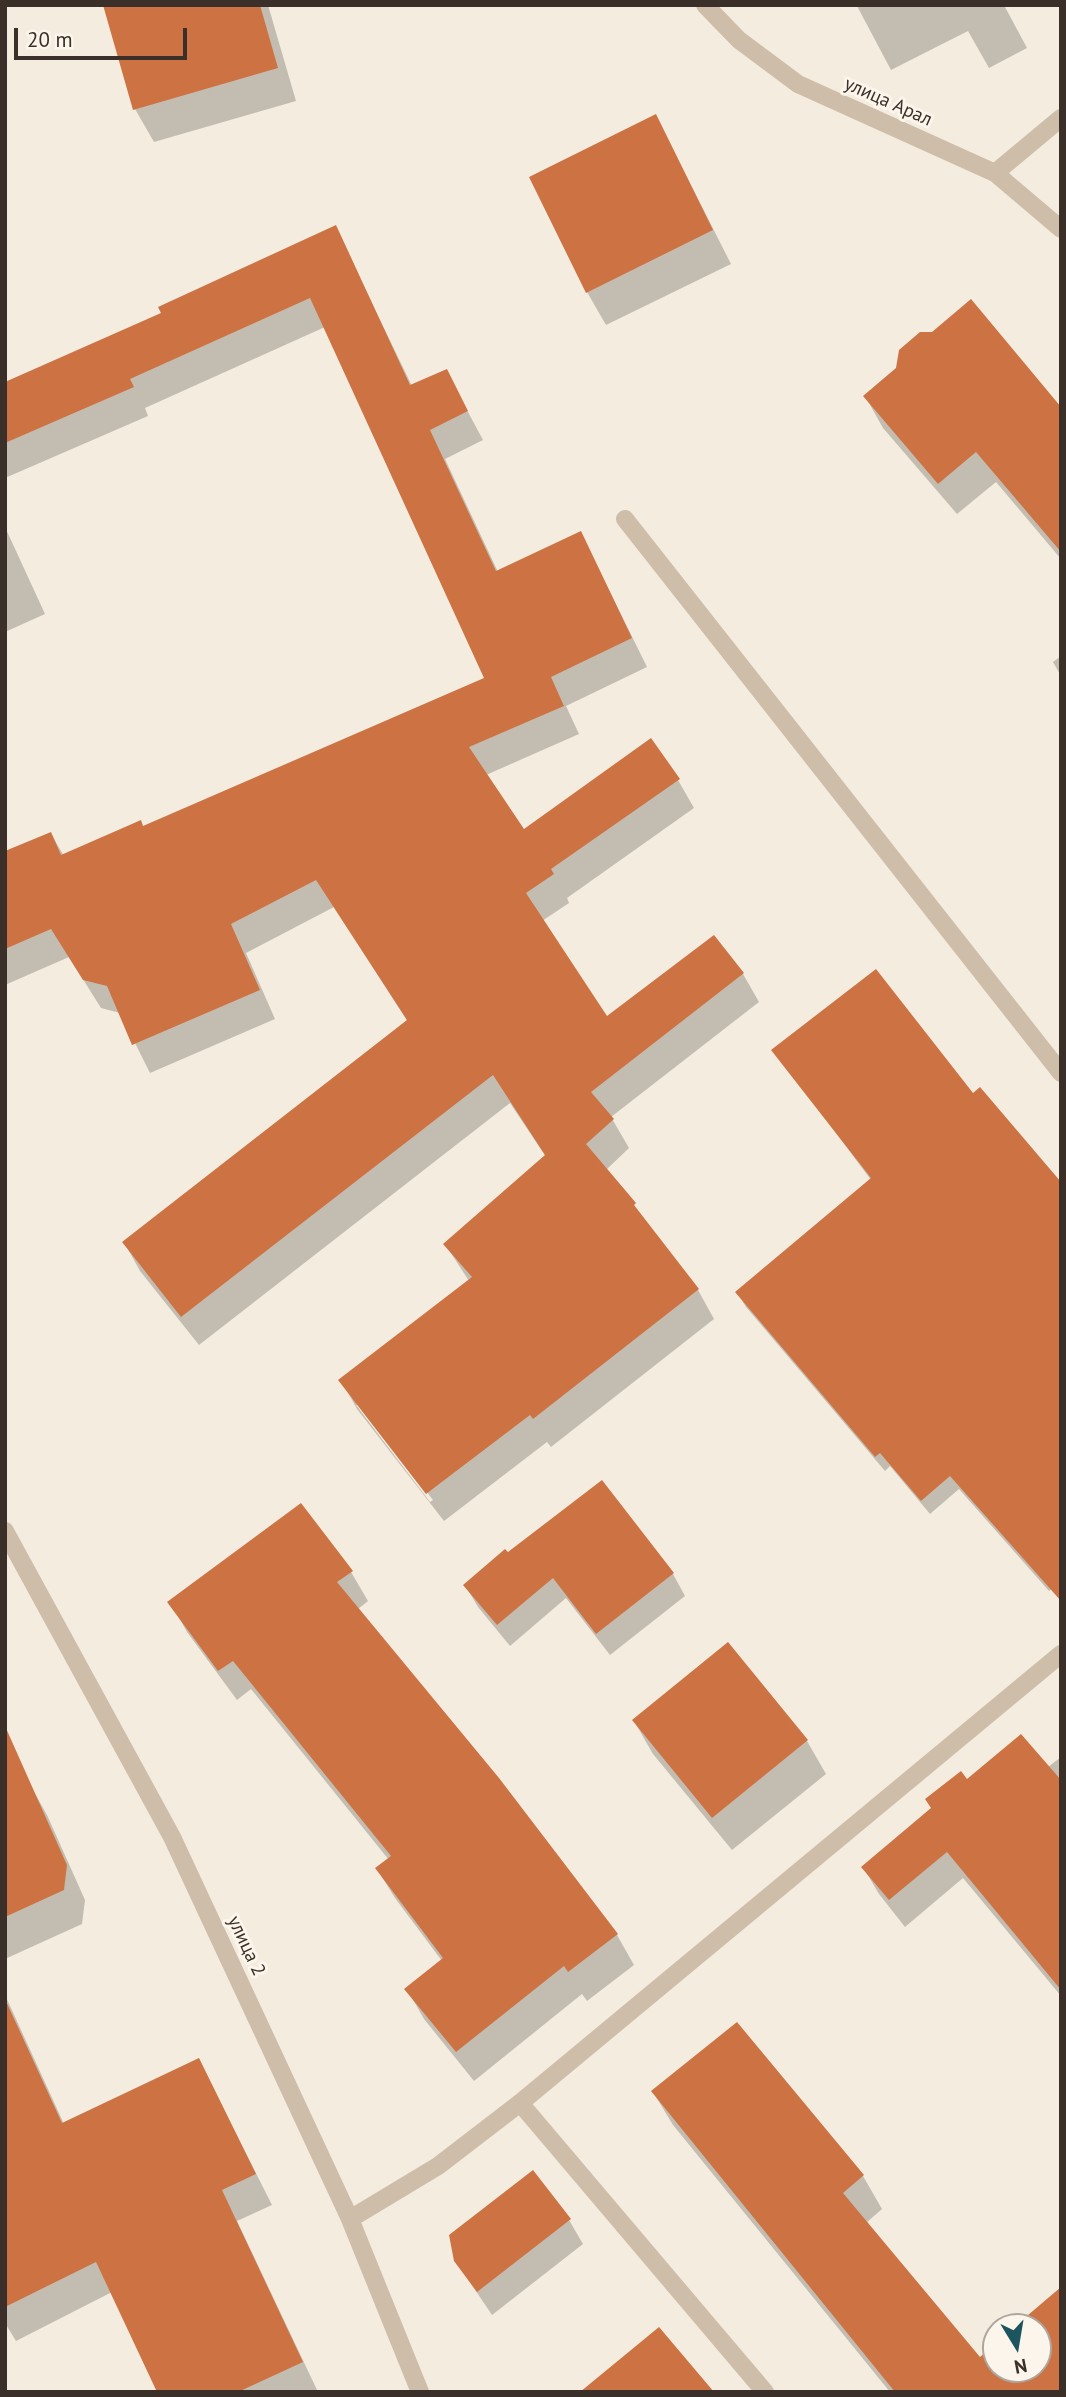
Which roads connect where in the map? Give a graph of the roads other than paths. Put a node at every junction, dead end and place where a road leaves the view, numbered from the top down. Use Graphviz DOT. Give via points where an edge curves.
graph roads {
  1 [pos="705,5"];
  2 [pos="1061,118"];
  3 [pos="995,173"];
  4 [pos="1061,229"];
  5 [pos="625,519"];
  6 [pos="1061,1073"];
  7 [pos="5,1531"];
  8 [pos="1061,1654"];
  9 [pos="520,2103"];
  10 [pos="350,2219"];
  11 [pos="419,2392"];
  12 [pos="765,2392"];
  1 -- 3 [label="street, улица Арал" via="739,40 798,84"];
  2 -- 3 [label="street"];
  3 -- 4 [label="street, улица Арал"];
  5 -- 6 [label="street"];
  7 -- 10 [label="street, улица 2" via="172,1837"];
  8 -- 9 [label="street"];
  9 -- 10 [label="street" via="438,2166"];
  9 -- 12 [label="street"];
  10 -- 11 [label="street, улица 2"];
}
